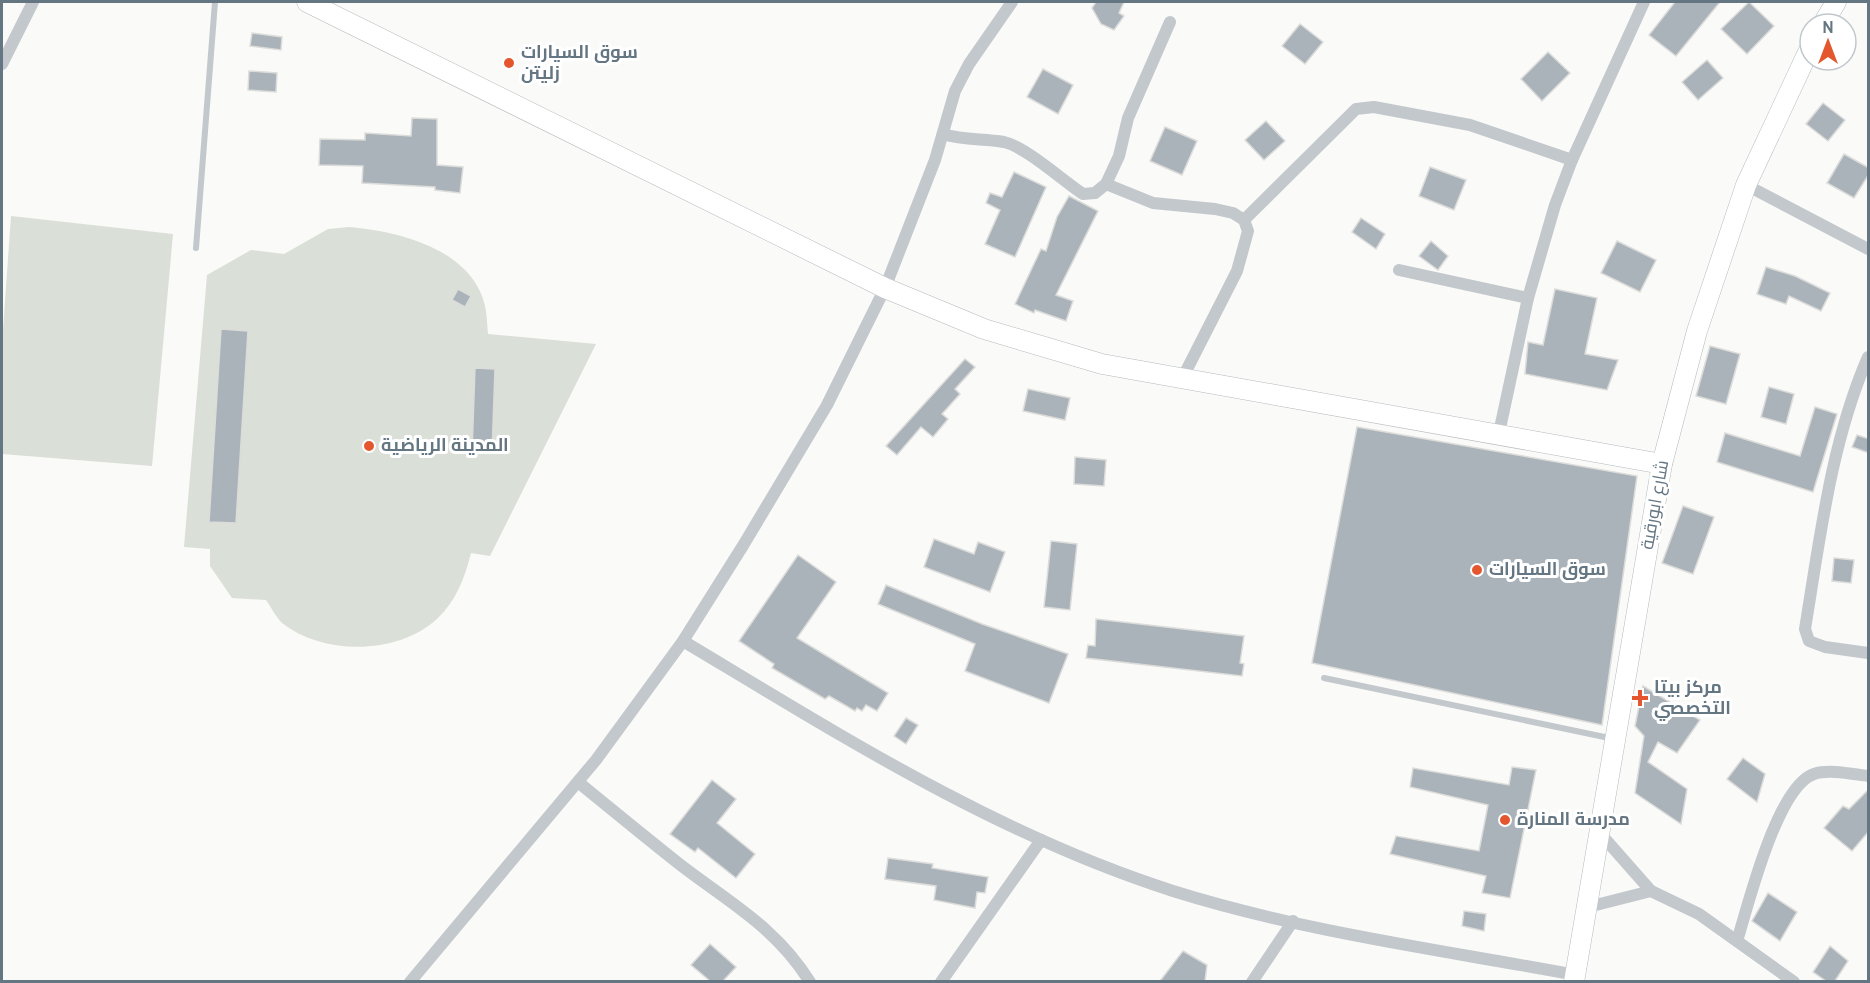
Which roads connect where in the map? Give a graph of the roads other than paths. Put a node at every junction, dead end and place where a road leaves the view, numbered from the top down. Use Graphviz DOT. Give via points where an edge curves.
graph roads {
  1 [pos="33,2"];
  2 [pos="215,2"];
  3 [pos="308,2"];
  4 [pos="1012,2"];
  5 [pos="1644,2"];
  6 [pos="1170,22"];
  7 [pos="2,64"];
  8 [pos="1799,72"];
  9 [pos="943,135"];
  10 [pos="1572,160"];
  11 [pos="1106,184"];
  12 [pos="1746,185"];
  13 [pos="1244,220"];
  14 [pos="196,248"];
  15 [pos="1869,249"];
  16 [pos="1399,270"];
  17 [pos="885,288"];
  18 [pos="1528,298"];
  19 [pos="1869,357"];
  20 [pos="1182,379"];
  21 [pos="1499,433"];
  22 [pos="1662,464"];
  23 [pos="683,641"];
  24 [pos="1869,653"];
  25 [pos="1324,678"];
  26 [pos="1615,739"];
  27 [pos="1869,776"];
  28 [pos="578,782"];
  29 [pos="1599,832"];
  30 [pos="1041,840"];
  31 [pos="1651,891"];
  32 [pos="1588,907"];
  33 [pos="1293,921"];
  34 [pos="1737,941"];
  35 [pos="1575,978"];
  36 [pos="410,981"];
  37 [pos="810,981"];
  38 [pos="941,981"];
  39 [pos="1252,981"];
  40 [pos="1794,981"];
  1 -- 7 [label="street"];
  2 -- 14 [label="lane"];
  3 -- 17 [label="main road"];
  4 -- 9 [label="street" via="964,73"];
  5 -- 10 [label="street"];
  6 -- 11 [label="street" via="1131,108 1119,156"];
  8 -- 12 [label="main road, شارع ابورقية"];
  9 -- 11 [label="street" via="1004,142 1021,148 1083,194 1095,193"];
  9 -- 17 [label="street"];
  10 -- 13 [label="street" via="1470,125 1374,107 1356,109"];
  10 -- 18 [label="street"];
  11 -- 13 [label="street" via="1153,203 1215,209"];
  12 -- 15 [label="street"];
  12 -- 22 [label="main road, شارع ابورقية" via="1697,331"];
  13 -- 20 [label="street" via="1248,231 1236,271"];
  16 -- 18 [label="street"];
  17 -- 20 [label="main road" via="984,329 1102,363"];
  17 -- 23 [label="street" via="827,405"];
  18 -- 21 [label="street"];
  19 -- 24 [label="street" via="1854,391 1828,497 1805,629 1809,641 1824,647"];
  20 -- 21 [label="main road"];
  21 -- 22 [label="main road"];
  22 -- 26 [label="main road, شارع ابورقية"];
  23 -- 28 [label="street"];
  23 -- 30 [label="street" via="848,741"];
  25 -- 26 [label="lane"];
  26 -- 29 [label="main road, شارع ابورقية"];
  27 -- 34 [label="street" via="1815,773 1801,781 1786,803 1762,856"];
  28 -- 36 [label="street"];
  28 -- 37 [label="street" via="770,930"];
  29 -- 31 [label="street"];
  29 -- 32 [label="main road, شارع ابورقية"];
  30 -- 33 [label="street" via="1173,891"];
  30 -- 38 [label="street"];
  31 -- 32 [label="street"];
  31 -- 34 [label="street" via="1699,914"];
  32 -- 35 [label="main road, شارع ابورقية"];
  33 -- 35 [label="street"];
  33 -- 39 [label="street"];
  34 -- 40 [label="street"];
}
